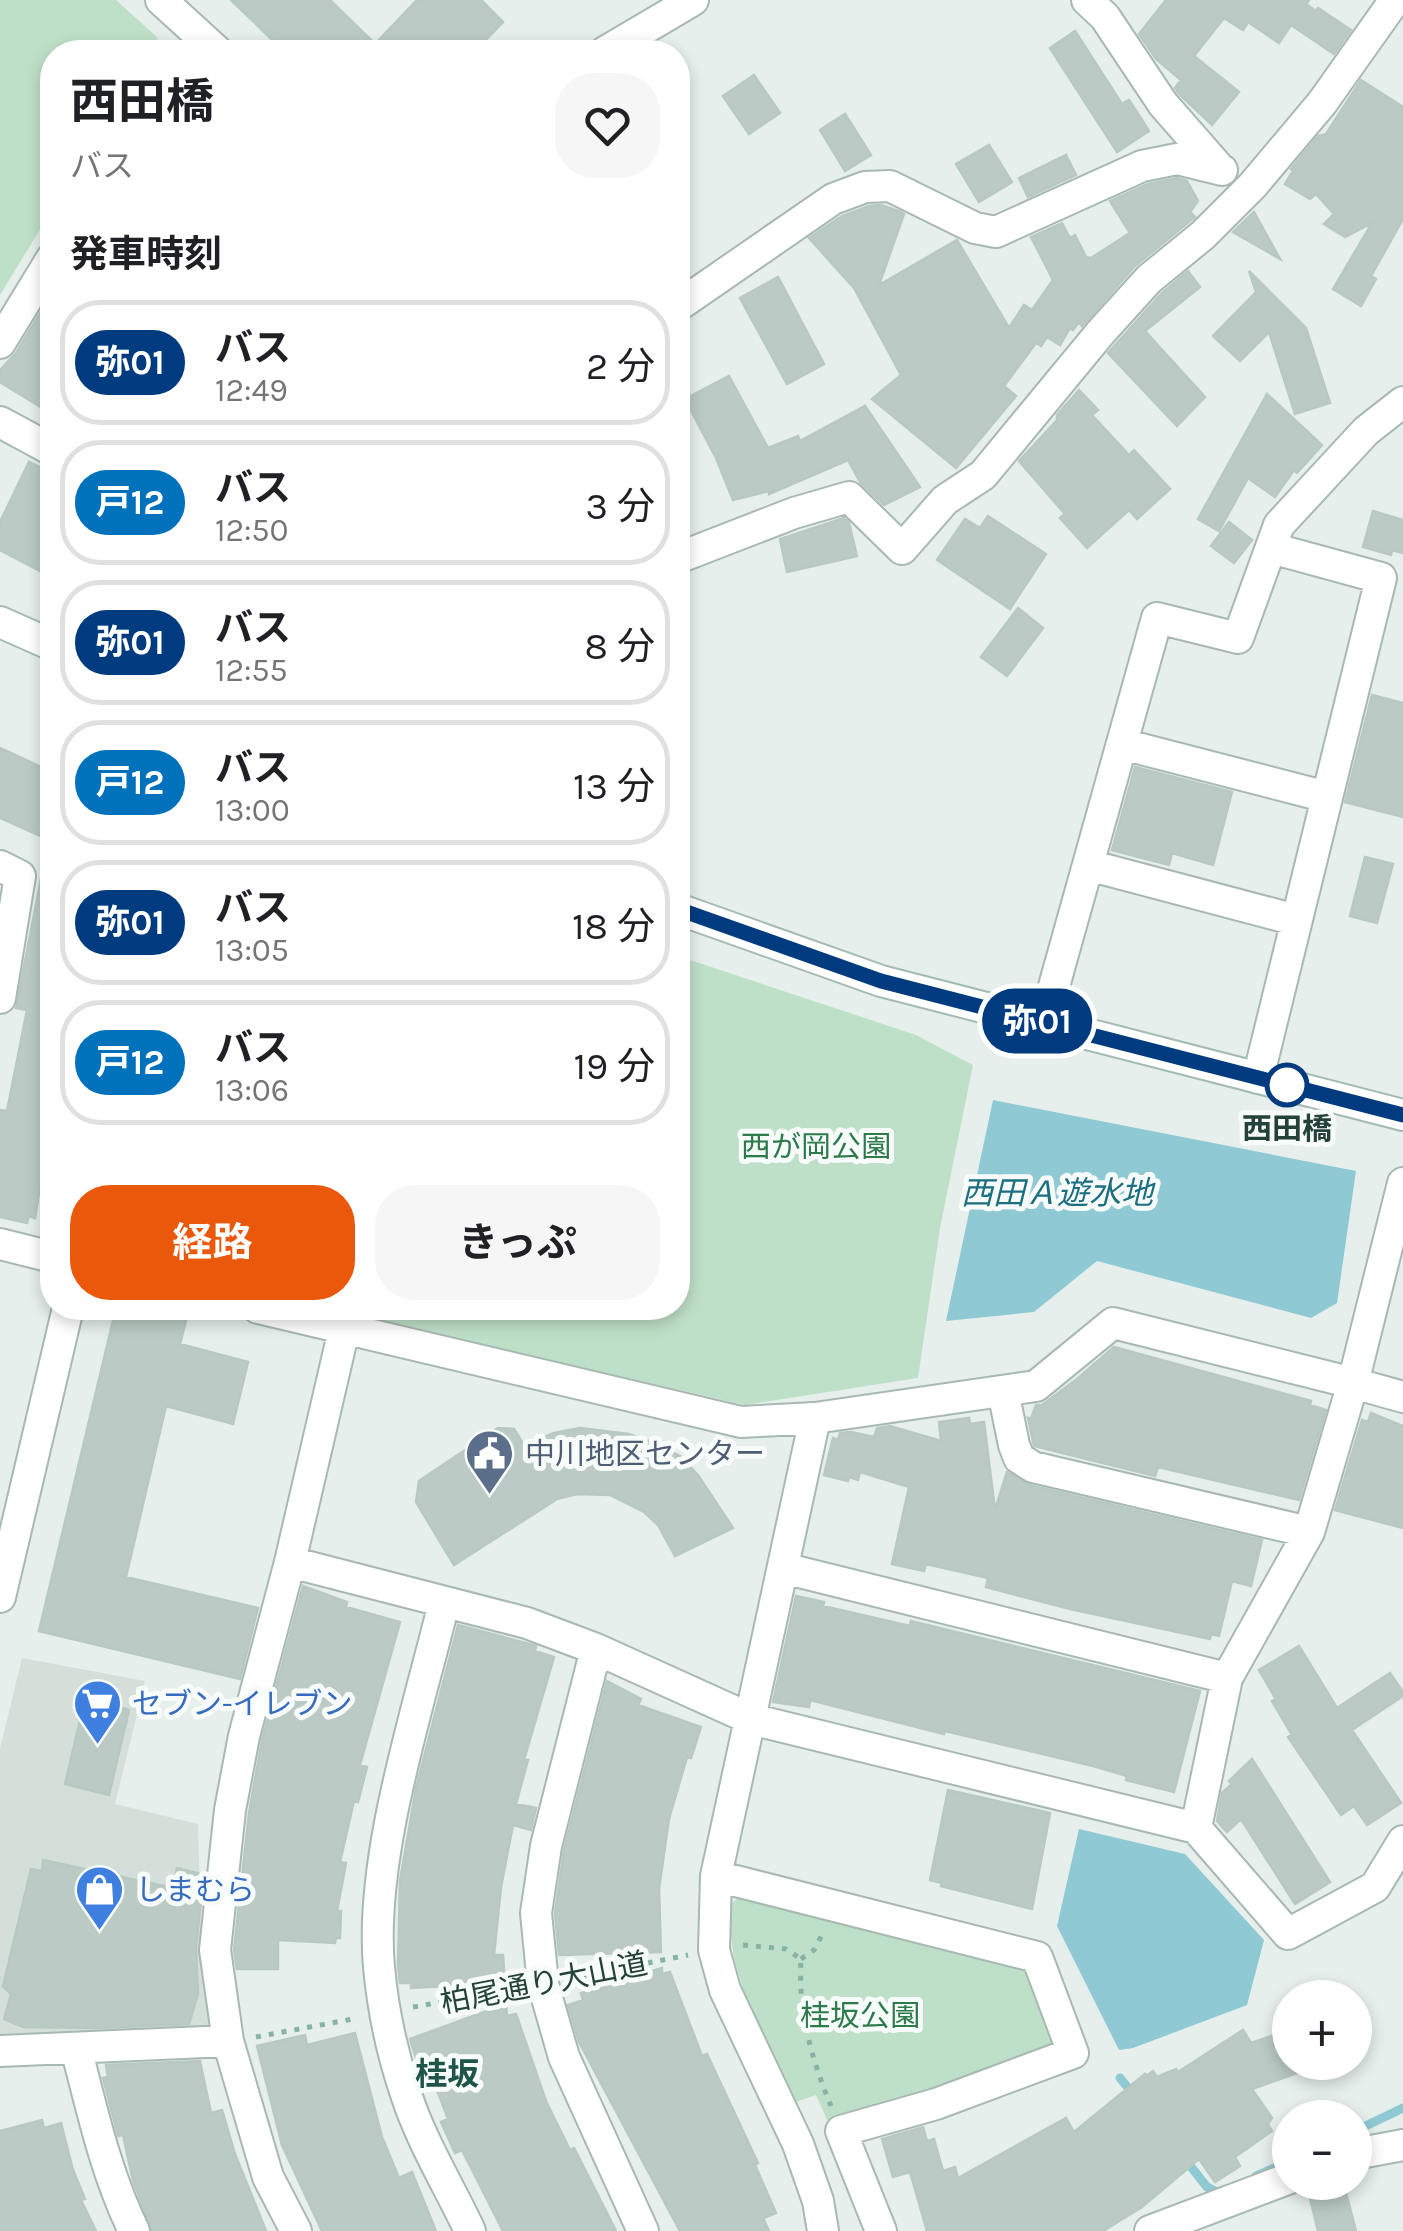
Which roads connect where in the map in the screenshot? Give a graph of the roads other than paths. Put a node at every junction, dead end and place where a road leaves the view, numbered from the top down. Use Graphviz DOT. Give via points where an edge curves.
graph roads {
  1 [pos="160,0"];
  2 [pos="693,0"];
  3 [pos="1087,0"];
  4 [pos="1395,0"];
  5 [pos="186,40"];
  6 [pos="625,40"];
  7 [pos="1222,170"];
  8 [pos="1253,185"];
  9 [pos="40,278"];
  10 [pos="690,298"];
  11 [pos="0,343"];
  12 [pos="1403,402"];
  13 [pos="0,422"];
  14 [pos="40,444"];
  15 [pos="1271,548"];
  16 [pos="690,553"];
  17 [pos="0,622"];
  18 [pos="40,639"];
  19 [pos="1122,744"];
  20 [pos="1326,798"];
  21 [pos="1088,865"];
  22 [pos="0,866"];
  23 [pos="690,913"];
  24 [pos="1296,920"];
  25 [pos="0,998"];
  26 [pos="1044,1022"];
  27 [pos="1258,1078"];
  28 [pos="1403,1115"];
  29 [pos="1403,1182"];
  30 [pos="0,1244"];
  31 [pos="40,1254"];
  32 [pos="65,1320"];
  33 [pos="346,1320"];
  34 [pos="354,1320"];
  35 [pos="1353,1383"];
  36 [pos="1003,1391"];
  37 [pos="1403,1396"];
  38 [pos="815,1418"];
  39 [pos="1308,1532"];
  40 [pos="290,1562"];
  41 [pos="783,1568"];
  42 [pos="0,1597"];
  43 [pos="444,1602"];
  44 [pos="596,1649"];
  45 [pos="1227,1678"];
  46 [pos="750,1719"];
  47 [pos="1196,1828"];
  48 [pos="1403,1841"];
  49 [pos="716,1876"];
  50 [pos="228,2040"];
  51 [pos="76,2048"];
  52 [pos="0,2051"];
  53 [pos="1403,2144"];
  54 [pos="1372,2150"];
  55 [pos="1272,2185"];
  56 [pos="134,2231"];
  57 [pos="296,2231"];
  58 [pos="470,2231"];
  59 [pos="643,2231"];
  60 [pos="824,2231"];
  61 [pos="881,2231"];
  62 [pos="1150,2231"];
  1 -- 5 [label="street"];
  2 -- 6 [label="street"];
  3 -- 7 [label="street" via="1163,104"];
  4 -- 8 [label="street"];
  7 -- 8 [label="street"];
  7 -- 10 [label="street" via="1176,159 1142,166 996,232 890,186 865,187 833,199"];
  8 -- 16 [label="street" via="1150,279 983,475 945,500 902,549 849,496"];
  9 -- 11 [label="street"];
  12 -- 15 [label="street" via="1322,475 1279,525"];
  13 -- 14 [label="street"];
  15 -- 19 [label="street" via="1238,638 1157,618"];
  15 -- 20 [label="street" via="1381,578"];
  17 -- 18 [label="street"];
  19 -- 20 [label="street"];
  19 -- 21 [label="street"];
  20 -- 24 [label="street"];
  21 -- 24 [label="street"];
  21 -- 26 [label="street"];
  22 -- 25 [label="street" via="20,876"];
  23 -- 26 [label="street" via="881,981"];
  24 -- 27 [label="street"];
  26 -- 27 [label="street"];
  27 -- 28 [label="street"];
  29 -- 35 [label="street"];
  30 -- 31 [label="street"];
  32 -- 42 [label="street"];
  33 -- 40 [label="street"];
  34 -- 38 [label="street" via="741,1422"];
  35 -- 36 [label="street" via="1112,1324 1036,1386"];
  35 -- 37 [label="street"];
  35 -- 39 [label="street"];
  36 -- 38 [label="street"];
  36 -- 39 [label="street" via="1019,1458 1033,1468"];
  38 -- 41 [label="street"];
  39 -- 45 [label="street"];
  40 -- 43 [label="street"];
  40 -- 50 [label="street" via="244,1736 219,1896 215,1950"];
  41 -- 45 [label="street"];
  41 -- 46 [label="street"];
  43 -- 44 [label="street"];
  43 -- 58 [label="street" via="390,1824 379,1966 406,2097"];
  44 -- 46 [label="street"];
  44 -- 59 [label="street" via="546,1846 536,1913 544,1984 564,2057"];
  45 -- 47 [label="street"];
  46 -- 47 [label="street"];
  46 -- 49 [label="street"];
  47 -- 48 [label="street" via="1288,1934 1375,1886"];
  49 -- 60 [label="street" via="714,1950 725,1990 798,2144"];
  49 -- 61 [label="street" via="1037,1957 1073,2054 841,2131"];
  50 -- 51 [label="street"];
  50 -- 57 [label="street" via="268,2176"];
  51 -- 52 [label="street"];
  51 -- 56 [label="street"];
  53 -- 54 [label="street"];
  55 -- 62 [label="street"];
}
